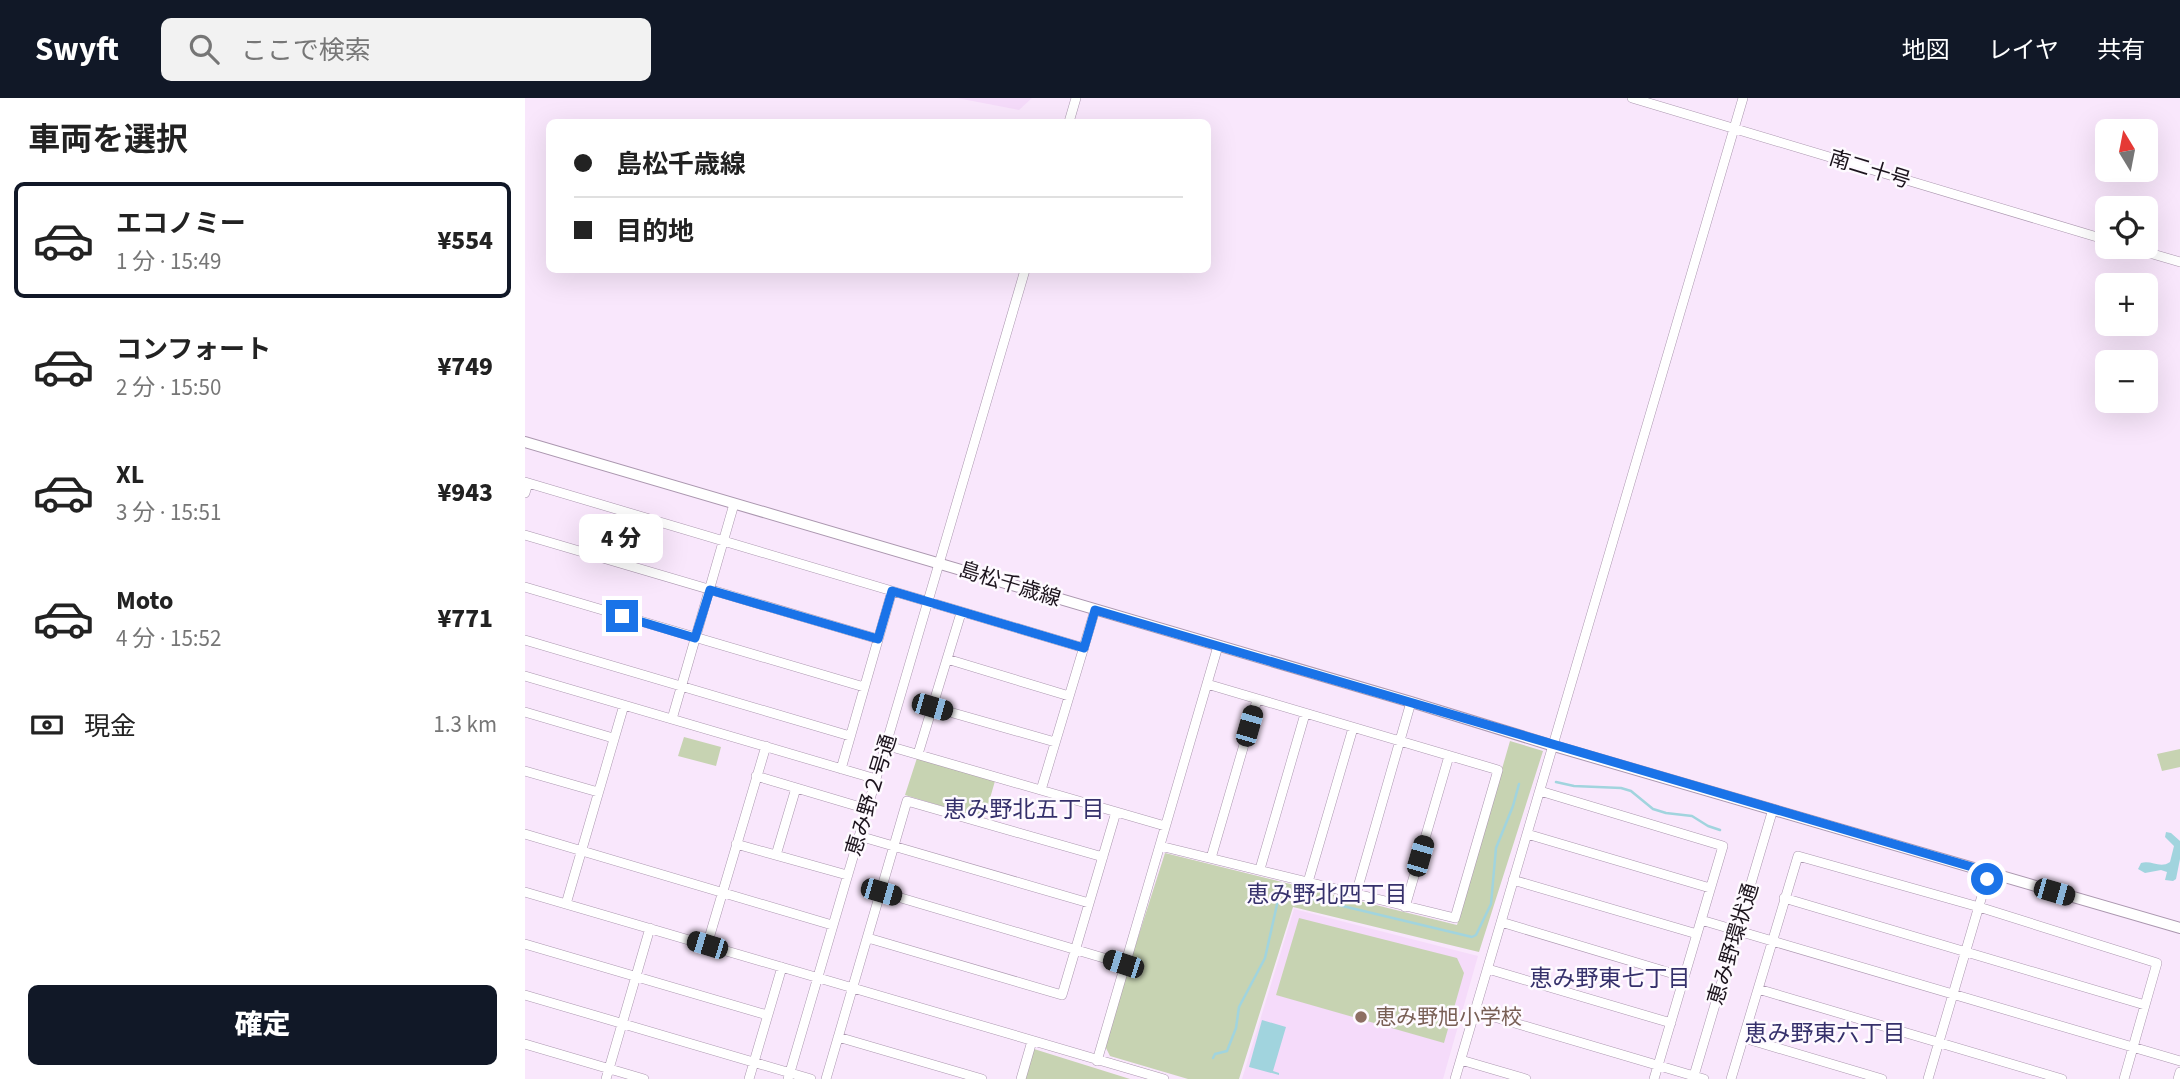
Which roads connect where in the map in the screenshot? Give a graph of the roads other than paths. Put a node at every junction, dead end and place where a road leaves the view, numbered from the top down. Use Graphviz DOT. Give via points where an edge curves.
graph roads {
  1 [pos="1076,98"];
  2 [pos="1632,98"];
  3 [pos="1743,98"];
  4 [pos="1070,119"];
  5 [pos="1734,128"];
  6 [pos="2095,236"];
  7 [pos="2158,256"];
  8 [pos="2180,262"];
  9 [pos="1024,273"];
  10 [pos="525,442"];
  11 [pos="526,483"];
  12 [pos="525,493"];
  13 [pos="734,503"];
  14 [pos="525,535"];
  15 [pos="723,541"];
  16 [pos="938,563"];
  17 [pos="525,587"];
  18 [pos="710,590"];
  19 [pos="892,591"];
  20 [pos="927,601"];
  21 [pos="1095,610"];
  22 [pos="961,613"];
  23 [pos="695,638"];
  24 [pos="878,639"];
  25 [pos="525,640"];
  26 [pos="1218,646"];
  27 [pos="1084,648"];
  28 [pos="947,659"];
  29 [pos="525,676"];
  30 [pos="1207,684"];
  31 [pos="682,686"];
  32 [pos="864,687"];
  33 [pos="1069,696"];
  34 [pos="1257,700"];
  35 [pos="1411,702"];
  36 [pos="624,705"];
  37 [pos="932,707"];
  38 [pos="525,712"];
  39 [pos="1305,714"];
  40 [pos="672,719"];
  41 [pos="1353,728"];
  42 [pos="850,736"];
  43 [pos="613,738"];
  44 [pos="1055,742"];
  45 [pos="1401,742"];
  46 [pos="885,745"];
  47 [pos="766,746"];
  48 [pos="1554,746"];
  49 [pos="918,754"];
  50 [pos="1449,756"];
  51 [pos="841,769"];
  52 [pos="525,771"];
  53 [pos="756,776"];
  54 [pos="876,779"];
  55 [pos="796,788"];
  56 [pos="1041,790"];
  57 [pos="1540,791"];
  58 [pos="598,792"];
  59 [pos="867,809"];
  60 [pos="1773,809"];
  61 [pos="1116,811"];
  62 [pos="1165,826"];
  63 [pos="525,834"];
  64 [pos="1527,834"];
  65 [pos="859,836"];
  66 [pos="736,844"];
  67 [pos="893,846"];
  68 [pos="1160,846"];
  69 [pos="580,850"];
  70 [pos="776,855"];
  71 [pos="1103,857"];
  72 [pos="1211,858"];
  73 [pos="1259,869"];
  74 [pos="1989,872"];
  75 [pos="847,875"];
  76 [pos="1513,880"];
  77 [pos="1308,882"];
  78 [pos="1710,888"];
  79 [pos="525,892"];
  80 [pos="723,892"];
  81 [pos="881,892"];
  82 [pos="1356,894"];
  83 [pos="1784,898"];
  84 [pos="1089,903"];
  85 [pos="566,904"];
  86 [pos="1405,907"];
  87 [pos="1979,907"];
  88 [pos="1701,920"];
  89 [pos="1501,922"];
  90 [pos="832,925"];
  91 [pos="2180,928"];
  92 [pos="650,929"];
  93 [pos="1737,930"];
  94 [pos="1697,934"];
  95 [pos="867,938"];
  96 [pos="1772,941"];
  97 [pos="525,944"];
  98 [pos="707,945"];
  99 [pos="1075,948"];
  100 [pos="1966,950"];
  101 [pos="1123,964"];
  102 [pos="782,967"];
  103 [pos="1488,969"];
  104 [pos="636,977"];
  105 [pos="1684,977"];
  106 [pos="817,978"];
  107 [pos="852,988"];
  108 [pos="1758,989"];
  109 [pos="1954,993"];
  110 [pos="525,995"];
  111 [pos="2145,1005"];
  112 [pos="1474,1011"];
  113 [pos="768,1015"];
  114 [pos="622,1023"];
  115 [pos="1671,1023"];
  116 [pos="838,1037"];
  117 [pos="1744,1038"];
  118 [pos="1032,1041"];
  119 [pos="1939,1041"];
  120 [pos="525,1044"];
  121 [pos="2134,1048"];
  122 [pos="1461,1059"];
  123 [pos="1097,1061"];
  124 [pos="2180,1061"];
  125 [pos="755,1062"];
  126 [pos="1658,1066"];
  127 [pos="609,1069"];
  128 [pos="2180,1072"];
  129 [pos="789,1076"];
  130 [pos="1693,1077"];
  131 [pos="606,1079"];
  132 [pos="644,1079"];
  133 [pos="750,1079"];
  134 [pos="811,1079"];
  135 [pos="825,1079"];
  136 [pos="982,1079"];
  137 [pos="1021,1079"];
  138 [pos="1164,1079"];
  139 [pos="1455,1079"];
  140 [pos="1526,1079"];
  141 [pos="1654,1079"];
  142 [pos="1705,1079"];
  143 [pos="1731,1079"];
  144 [pos="1882,1079"];
  145 [pos="1928,1079"];
  146 [pos="2062,1079"];
  147 [pos="2124,1079"];
  148 [pos="2178,1079"];
  1 -- 4 [label="street"];
  2 -- 5 [label="street, 南二十号"];
  3 -- 5 [label="street"];
  5 -- 6 [label="street, 南二十号"];
  5 -- 48 [label="street"];
  7 -- 8 [label="street"];
  9 -- 16 [label="street, 恵み野２号通"];
  10 -- 13 [label="main road, 島松千歳線"];
  11 -- 12 [label="street"];
  11 -- 15 [label="street"];
  13 -- 15 [label="street"];
  13 -- 16 [label="main road, 島松千歳線"];
  14 -- 18 [label="street"];
  15 -- 18 [label="street"];
  15 -- 19 [label="street"];
  16 -- 20 [label="street, 恵み野２号通"];
  16 -- 21 [label="main road, 島松千歳線"];
  17 -- 23 [label="street"];
  18 -- 23 [label="street"];
  18 -- 24 [label="street"];
  19 -- 20 [label="street"];
  19 -- 24 [label="street"];
  20 -- 22 [label="street"];
  20 -- 46 [label="street, 恵み野２号通"];
  21 -- 26 [label="main road, 島松千歳線"];
  21 -- 27 [label="street"];
  22 -- 27 [label="street"];
  22 -- 28 [label="street"];
  23 -- 31 [label="street"];
  23 -- 32 [label="street"];
  24 -- 32 [label="street"];
  25 -- 31 [label="street"];
  26 -- 30 [label="street"];
  26 -- 35 [label="main road, 島松千歳線"];
  27 -- 33 [label="street"];
  28 -- 33 [label="street"];
  28 -- 37 [label="street"];
  29 -- 36 [label="street"];
  30 -- 34 [label="street"];
  30 -- 62 [label="street"];
  31 -- 40 [label="street"];
  31 -- 42 [label="street"];
  32 -- 42 [label="street"];
  33 -- 44 [label="street"];
  34 -- 39 [label="street"];
  34 -- 72 [label="street"];
  35 -- 45 [label="street"];
  35 -- 48 [label="main road, 島松千歳線"];
  36 -- 40 [label="street"];
  36 -- 43 [label="street"];
  37 -- 44 [label="street"];
  37 -- 49 [label="street"];
  38 -- 43 [label="street"];
  39 -- 41 [label="street"];
  39 -- 73 [label="street"];
  40 -- 47 [label="street"];
  41 -- 45 [label="street"];
  41 -- 77 [label="street"];
  42 -- 51 [label="street"];
  43 -- 58 [label="street"];
  44 -- 56 [label="street"];
  45 -- 50 [label="street"];
  45 -- 82 [label="street"];
  46 -- 49 [label="street"];
  46 -- 54 [label="street, 恵み野２号通"];
  47 -- 51 [label="street"];
  47 -- 53 [label="street"];
  48 -- 57 [label="street"];
  48 -- 60 [label="main road, 島松千歳線"];
  49 -- 56 [label="street"];
  50 -- 86 [label="street"];
  50 -- 86 [label="street" via="1498,770 1455,918"];
  51 -- 54 [label="street"];
  52 -- 58 [label="street"];
  53 -- 55 [label="street"];
  53 -- 66 [label="street"];
  54 -- 59 [label="street, 恵み野２号通"];
  55 -- 59 [label="street"];
  55 -- 70 [label="street"];
  56 -- 61 [label="street"];
  57 -- 64 [label="street"];
  57 -- 78 [label="street" via="1723,846"];
  58 -- 69 [label="street"];
  59 -- 65 [label="street, 恵み野２号通"];
  60 -- 74 [label="main road, 島松千歳線"];
  60 -- 93 [label="street, 恵み野環状通"];
  61 -- 62 [label="street"];
  61 -- 71 [label="street"];
  62 -- 68 [label="street"];
  63 -- 69 [label="street"];
  64 -- 76 [label="street"];
  64 -- 78 [label="street"];
  65 -- 67 [label="street"];
  65 -- 75 [label="street, 恵み野２号通"];
  66 -- 70 [label="street"];
  66 -- 80 [label="street"];
  67 -- 71 [label="street" via="908,801"];
  67 -- 81 [label="street"];
  67 -- 84 [label="street"];
  68 -- 72 [label="street"];
  68 -- 101 [label="street"];
  69 -- 80 [label="street"];
  69 -- 85 [label="street"];
  70 -- 75 [label="street"];
  71 -- 84 [label="street"];
  72 -- 73 [label="street"];
  73 -- 77 [label="street"];
  74 -- 87 [label="street"];
  74 -- 91 [label="main road, 島松千歳線"];
  75 -- 90 [label="street, 恵み野２号通"];
  76 -- 89 [label="street"];
  76 -- 94 [label="street"];
  77 -- 82 [label="street"];
  78 -- 88 [label="street"];
  79 -- 85 [label="street"];
  80 -- 90 [label="street"];
  80 -- 98 [label="street"];
  81 -- 95 [label="street"];
  81 -- 99 [label="street"];
  82 -- 86 [label="street"];
  83 -- 87 [label="street" via="1798,856"];
  83 -- 96 [label="street"];
  83 -- 100 [label="street"];
  84 -- 99 [label="street"];
  85 -- 92 [label="street"];
  87 -- 100 [label="street"];
  87 -- 111 [label="street" via="2157,963"];
  88 -- 93 [label="street"];
  88 -- 94 [label="street"];
  89 -- 103 [label="street"];
  89 -- 105 [label="street"];
  90 -- 106 [label="street, 恵み野２号通"];
  92 -- 98 [label="street"];
  92 -- 104 [label="street"];
  93 -- 96 [label="street"];
  93 -- 130 [label="street, 恵み野環状通"];
  94 -- 105 [label="street"];
  95 -- 99 [label="street" via="1062,995"];
  95 -- 107 [label="street"];
  96 -- 108 [label="street"];
  96 -- 109 [label="street"];
  97 -- 104 [label="street"];
  98 -- 102 [label="street"];
  99 -- 101 [label="street"];
  100 -- 109 [label="street"];
  100 -- 111 [label="street"];
  101 -- 123 [label="street"];
  102 -- 106 [label="street"];
  102 -- 113 [label="street"];
  103 -- 112 [label="street"];
  103 -- 115 [label="street"];
  104 -- 113 [label="street"];
  104 -- 114 [label="street"];
  105 -- 115 [label="street"];
  106 -- 107 [label="street"];
  106 -- 129 [label="street, 恵み野２号通"];
  107 -- 116 [label="street"];
  107 -- 118 [label="street"];
  108 -- 117 [label="street"];
  108 -- 119 [label="street"];
  109 -- 119 [label="street"];
  109 -- 121 [label="street"];
  110 -- 114 [label="street"];
  111 -- 121 [label="street"];
  112 -- 122 [label="street"];
  112 -- 126 [label="street"];
  113 -- 125 [label="street"];
  114 -- 125 [label="street"];
  114 -- 127 [label="street"];
  115 -- 126 [label="street"];
  116 -- 135 [label="street"];
  116 -- 136 [label="street"];
  117 -- 143 [label="street"];
  117 -- 144 [label="street"];
  118 -- 123 [label="street"];
  118 -- 137 [label="street"];
  119 -- 145 [label="street"];
  119 -- 146 [label="street"];
  120 -- 127 [label="street"];
  121 -- 124 [label="street"];
  121 -- 147 [label="street"];
  122 -- 139 [label="street"];
  122 -- 140 [label="street"];
  123 -- 138 [label="street"];
  125 -- 129 [label="street"];
  125 -- 133 [label="street"];
  126 -- 130 [label="street"];
  126 -- 141 [label="street"];
  127 -- 131 [label="street"];
  127 -- 132 [label="street"];
  128 -- 148 [label="street"];
  129 -- 134 [label="street"];
  130 -- 142 [label="street"];
}
